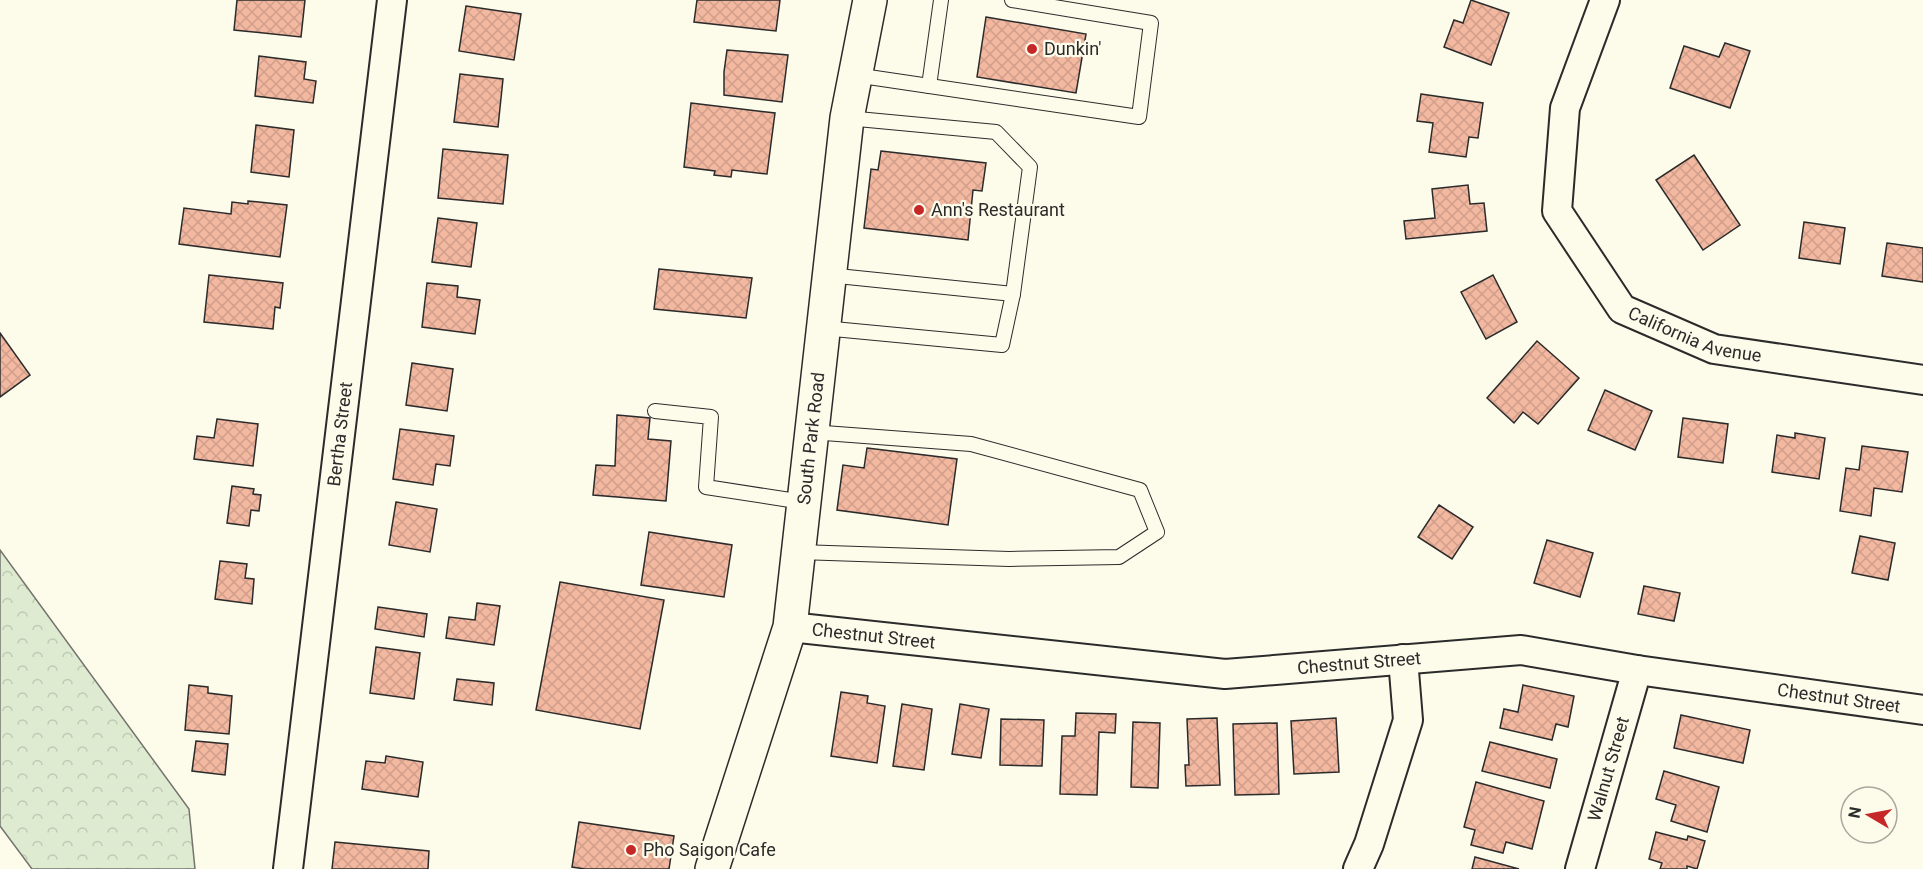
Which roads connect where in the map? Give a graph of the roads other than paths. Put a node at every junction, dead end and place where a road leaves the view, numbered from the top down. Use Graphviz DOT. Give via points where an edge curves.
graph roads {
  1 [pos="392,0"];
  2 [pos="870,0"];
  3 [pos="941,0"];
  4 [pos="1012,0"];
  5 [pos="1605,0"];
  6 [pos="855,75"];
  7 [pos="929,86"];
  8 [pos="847,118"];
  9 [pos="828,275"];
  10 [pos="1013,294"];
  11 [pos="822,328"];
  12 [pos="1923,380"];
  13 [pos="655,411"];
  14 [pos="811,432"];
  15 [pos="803,502"];
  16 [pos="798,552"];
  17 [pos="790,627"];
  18 [pos="1403,659"];
  19 [pos="1637,670"];
  20 [pos="1923,710"];
  21 [pos="288,869"];
  22 [pos="712,869"];
  23 [pos="1358,869"];
  24 [pos="1580,869"];
  1 -- 21 [label="street, Bertha Street"];
  2 -- 6 [label="main road, South Park Road"];
  3 -- 7 [label="lane"];
  4 -- 7 [label="lane" via="1151,23 1139,117"];
  5 -- 12 [label="street, California Avenue" via="1565,108 1557,211 1622,309 1713,349"];
  6 -- 7 [label="lane"];
  6 -- 8 [label="main road, South Park Road"];
  8 -- 9 [label="main road, South Park Road"];
  8 -- 10 [label="lane" via="996,132 1030,167"];
  9 -- 10 [label="lane"];
  9 -- 11 [label="main road, South Park Road"];
  10 -- 11 [label="lane" via="1002,345"];
  11 -- 14 [label="main road, South Park Road"];
  13 -- 15 [label="lane" via="711,417 706,487"];
  14 -- 15 [label="main road, South Park Road"];
  14 -- 16 [label="lane" via="971,444 1140,490 1157,532 1119,557 1009,559"];
  15 -- 16 [label="main road, South Park Road"];
  16 -- 17 [label="main road, South Park Road"];
  17 -- 18 [label="street, Chestnut Street" via="1224,674"];
  17 -- 22 [label="main road, South Park Road"];
  18 -- 19 [label="street, Chestnut Street" via="1521,650"];
  18 -- 23 [label="street" via="1408,720"];
  19 -- 20 [label="street, Chestnut Street"];
  19 -- 24 [label="street, Walnut Street"];
}
